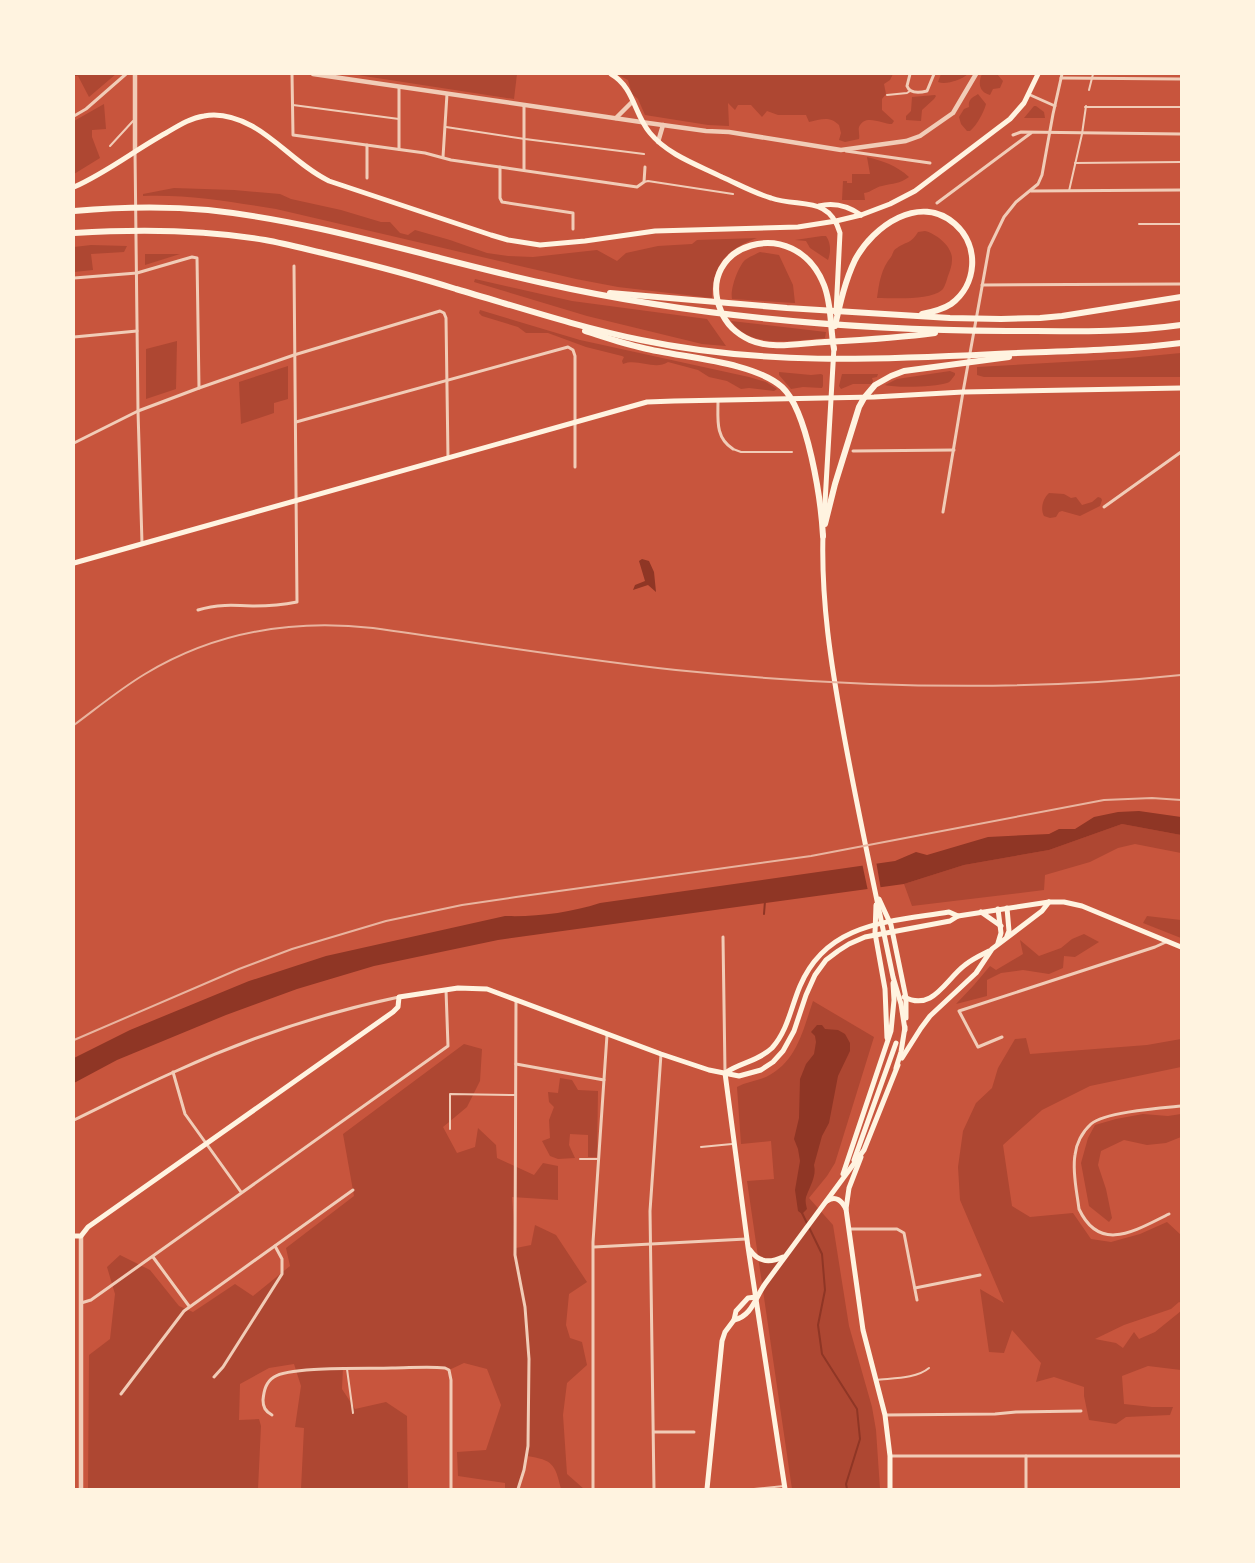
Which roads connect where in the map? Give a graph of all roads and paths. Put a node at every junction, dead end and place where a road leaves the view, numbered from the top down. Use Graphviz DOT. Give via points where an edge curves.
graph roads {
  1 [pos="126,74"];
  2 [pos="134,74"];
  3 [pos="292,74"];
  4 [pos="314,74"];
  5 [pos="611,74"];
  6 [pos="910,74"];
  7 [pos="934,74"];
  8 [pos="976,74"];
  9 [pos="1038,74"];
  10 [pos="1093,74"];
  11 [pos="1061,76"];
  12 [pos="1092,79"];
  13 [pos="1181,79"];
  14 [pos="398,86"];
  15 [pos="1089,90"];
  16 [pos="910,91"];
  17 [pos="447,94"];
  18 [pos="1028,94"];
  19 [pos="887,95"];
  20 [pos="633,101"];
  21 [pos="293,105"];
  22 [pos="524,105"];
  23 [pos="1054,106"];
  24 [pos="1181,107"];
  25 [pos="74,116"];
  26 [pos="616,118"];
  27 [pos="399,119"];
  28 [pos="135,120"];
  29 [pos="641,122"];
  30 [pos="663,125"];
  31 [pos="444,126"];
  32 [pos="1032,132"];
  33 [pos="1050,133"];
  34 [pos="1082,134"];
  35 [pos="1181,134"];
  36 [pos="1013,135"];
  37 [pos="525,139"];
  38 [pos="658,142"];
  39 [pos="367,145"];
  40 [pos="110,146"];
  41 [pos="399,149"];
  42 [pos="135,150"];
  43 [pos="841,150"];
  44 [pos="644,154"];
  45 [pos="443,157"];
  46 [pos="1181,162"];
  47 [pos="930,163"];
  48 [pos="1075,163"];
  49 [pos="500,167"];
  50 [pos="645,167"];
  51 [pos="524,170"];
  52 [pos="367,178"];
  53 [pos="644,182"];
  54 [pos="74,186"];
  55 [pos="1181,190"];
  56 [pos="1030,191"];
  57 [pos="1069,191"];
  58 [pos="733,194"];
  59 [pos="937,203"];
  60 [pos="818,206"];
  61 [pos="74,212"];
  62 [pos="861,214"];
  63 [pos="836,221"];
  64 [pos="1139,224"];
  65 [pos="1181,224"];
  66 [pos="573,229"];
  67 [pos="94,232"];
  68 [pos="74,233"];
  69 [pos="74,238"];
  70 [pos="294,266"];
  71 [pos="137,273"];
  72 [pos="74,278"];
  73 [pos="1181,284"];
  74 [pos="841,285"];
  75 [pos="982,285"];
  76 [pos="576,290"];
  77 [pos="1181,297"];
  78 [pos="527,311"];
  79 [pos="903,316"];
  80 [pos="1181,325"];
  81 [pos="835,327"];
  82 [pos="137,331"];
  83 [pos="948,331"];
  84 [pos="74,336"];
  85 [pos="1181,343"];
  86 [pos="834,349"];
  87 [pos="294,355"];
  88 [pos="995,356"];
  89 [pos="446,380"];
  90 [pos="199,388"];
  91 [pos="1181,388"];
  92 [pos="963,392"];
  93 [pos="832,398"];
  94 [pos="718,400"];
  95 [pos="138,411"];
  96 [pos="296,422"];
  97 [pos="575,422"];
  98 [pos="74,443"];
  99 [pos="733,449"];
  100 [pos="954,450"];
  101 [pos="792,452"];
  102 [pos="853,452"];
  103 [pos="1181,452"];
  104 [pos="448,459"];
  105 [pos="575,467"];
  106 [pos="296,501"];
  107 [pos="1104,507"];
  108 [pos="943,512"];
  109 [pos="823,536"];
  110 [pos="142,543"];
  111 [pos="74,563"];
  112 [pos="198,610"];
  113 [pos="877,893"];
  114 [pos="1049,902"];
  115 [pos="1007,908"];
  116 [pos="998,909"];
  117 [pos="981,912"];
  118 [pos="958,916"];
  119 [pos="1001,926"];
  120 [pos="723,937"];
  121 [pos="1006,937"];
  122 [pos="1167,942"];
  123 [pos="998,943"];
  124 [pos="1181,947"];
  125 [pos="992,949"];
  126 [pos="889,960"];
  127 [pos="893,977"];
  128 [pos="894,987"];
  129 [pos="446,989"];
  130 [pos="898,993"];
  131 [pos="399,997"];
  132 [pos="906,998"];
  133 [pos="516,1000"];
  134 [pos="905,1030"];
  135 [pos="607,1035"];
  136 [pos="1002,1037"];
  137 [pos="887,1040"];
  138 [pos="896,1043"];
  139 [pos="661,1054"];
  140 [pos="516,1064"];
  141 [pos="896,1068"];
  142 [pos="173,1072"];
  143 [pos="725,1073"];
  144 [pos="604,1080"];
  145 [pos="515,1095"];
  146 [pos="1181,1106"];
  147 [pos="74,1120"];
  148 [pos="450,1129"];
  149 [pos="207,1143"];
  150 [pos="735,1144"];
  151 [pos="701,1147"];
  152 [pos="864,1150"];
  153 [pos="580,1158"];
  154 [pos="599,1159"];
  155 [pos="852,1165"];
  156 [pos="841,1179"];
  157 [pos="353,1190"];
  158 [pos="241,1192"];
  159 [pos="826,1202"];
  160 [pos="846,1209"];
  161 [pos="1169,1214"];
  162 [pos="848,1228"];
  163 [pos="74,1236"];
  164 [pos="81,1236"];
  165 [pos="747,1239"];
  166 [pos="651,1244"];
  167 [pos="275,1246"];
  168 [pos="594,1247"];
  169 [pos="748,1247"];
  170 [pos="785,1256"];
  171 [pos="153,1257"];
  172 [pos="980,1275"];
  173 [pos="915,1288"];
  174 [pos="756,1297"];
  175 [pos="917,1300"];
  176 [pos="81,1304"];
  177 [pos="189,1306"];
  178 [pos="734,1320"];
  179 [pos="929,1368"];
  180 [pos="347,1369"];
  181 [pos="214,1377"];
  182 [pos="876,1380"];
  183 [pos="121,1394"];
  184 [pos="1081,1411"];
  185 [pos="353,1413"];
  186 [pos="272,1414"];
  187 [pos="884,1415"];
  188 [pos="654,1432"];
  189 [pos="694,1432"];
  190 [pos="890,1456"];
  191 [pos="1026,1456"];
  192 [pos="1181,1456"];
  193 [pos="785,1488"];
  194 [pos="81,1489"];
  195 [pos="451,1489"];
  196 [pos="518,1489"];
  197 [pos="593,1489"];
  198 [pos="654,1489"];
  199 [pos="708,1489"];
  200 [pos="754,1489"];
  201 [pos="890,1489"];
  202 [pos="1026,1489"];
  1 -- 25 [label="street"];
  2 -- 28 [label="street"];
  3 -- 21 [label="street"];
  4 -- 14 [label="street"];
  5 -- 20 [label="main road" via="620,79"];
  6 -- 16 [label="street" via="907,83"];
  7 -- 16 [label="street" via="927,91"];
  8 -- 43 [label="street" via="954,113 920,136"];
  9 -- 18 [label="main road"];
  10 -- 12 [label="lane"];
  11 -- 12 [label="street"];
  11 -- 23 [label="street"];
  12 -- 13 [label="street"];
  12 -- 15 [label="lane"];
  14 -- 17 [label="street"];
  14 -- 27 [label="street"];
  16 -- 19 [label="lane"];
  17 -- 22 [label="street"];
  17 -- 31 [label="street"];
  18 -- 23 [label="street"];
  18 -- 62 [label="main road" via="1010,119 931,179 904,197"];
  20 -- 26 [label="street"];
  20 -- 29 [label="main road"];
  21 -- 27 [label="lane"];
  21 -- 39 [label="street" via="293,135"];
  22 -- 26 [label="street"];
  22 -- 37 [label="street"];
  23 -- 33 [label="street"];
  24 -- 34 [label="lane" via="1085,107"];
  26 -- 29 [label="street"];
  27 -- 41 [label="street"];
  28 -- 40 [label="lane"];
  28 -- 42 [label="street"];
  29 -- 30 [label="street"];
  29 -- 38 [label="main road"];
  30 -- 38 [label="street"];
  30 -- 43 [label="street"];
  31 -- 37 [label="lane"];
  31 -- 45 [label="street"];
  32 -- 33 [label="street"];
  32 -- 36 [label="street"];
  32 -- 59 [label="street"];
  33 -- 34 [label="street"];
  33 -- 56 [label="street" via="1042,174"];
  34 -- 35 [label="street"];
  34 -- 48 [label="lane"];
  37 -- 44 [label="lane"];
  37 -- 51 [label="street"];
  38 -- 60 [label="main road" via="678,156 756,193 779,201"];
  39 -- 41 [label="street"];
  39 -- 52 [label="street"];
  41 -- 45 [label="street"];
  42 -- 54 [label="main road"];
  42 -- 63 [label="main road" via="197,117 228,116 264,133 316,175 329,181 491,234 540,245 655,231 784,228"];
  42 -- 71 [label="street"];
  43 -- 47 [label="street"];
  45 -- 49 [label="street"];
  46 -- 48 [label="lane"];
  48 -- 57 [label="lane"];
  49 -- 51 [label="street"];
  49 -- 66 [label="street" via="502,202 573,213"];
  50 -- 53 [label="street"];
  51 -- 53 [label="street" via="637,186"];
  53 -- 58 [label="lane"];
  55 -- 57 [label="street"];
  56 -- 57 [label="street"];
  56 -- 75 [label="street" via="1010,209 999,225 989,248"];
  60 -- 62 [label="main road" via="843,205"];
  60 -- 63 [label="main road" via="828,211"];
  61 -- 76 [label="highway" via="120,207 208,210 297,224"];
  62 -- 63 [label="main road"];
  63 -- 74 [label="main road" via="840,233"];
  64 -- 65 [label="lane"];
  67 -- 68 [label="highway"];
  67 -- 69 [label="highway"];
  67 -- 78 [label="highway" via="223,234 282,244 432,282"];
  70 -- 87 [label="street"];
  71 -- 72 [label="street"];
  71 -- 82 [label="street"];
  71 -- 90 [label="street" via="192,257 197,260"];
  73 -- 75 [label="street"];
  74 -- 79 [label="highway" via="864,246 892,221 917,212 930,212 948,219 962,231 970,245 973,261 968,285 957,299 941,309"];
  74 -- 81 [label="highway"];
  75 -- 92 [label="street"];
  76 -- 79 [label="highway"];
  76 -- 83 [label="highway" via="737,315"];
  77 -- 79 [label="highway" via="1040,318"];
  78 -- 88 [label="highway" via="626,337 720,353 807,360"];
  78 -- 109 [label="highway" via="608,339 765,375 791,398 801,418 822,511"];
  80 -- 83 [label="highway" via="1119,330"];
  81 -- 86 [label="main road"];
  82 -- 84 [label="street"];
  82 -- 95 [label="street"];
  83 -- 86 [label="highway" via="906,337 774,345 751,340 730,326 716,299 721,271 731,257 743,248 766,242 796,251 813,266 824,284 829,302 830,328"];
  85 -- 88 [label="highway"];
  86 -- 126 [label="main road" via="823,536 825,618 854,792"];
  87 -- 89 [label="street" via="442,311 446,318"];
  87 -- 90 [label="street"];
  87 -- 96 [label="street"];
  88 -- 109 [label="highway" via="904,371 883,380 869,391 854,419"];
  89 -- 96 [label="street"];
  89 -- 97 [label="street" via="571,348 575,356"];
  89 -- 104 [label="street"];
  90 -- 95 [label="street"];
  91 -- 92 [label="main road"];
  92 -- 93 [label="main road"];
  92 -- 100 [label="street"];
  93 -- 94 [label="main road"];
  93 -- 109 [label="main road"];
  94 -- 97 [label="main road" via="647,402"];
  94 -- 99 [label="street" via="718,430"];
  95 -- 98 [label="street"];
  95 -- 110 [label="street"];
  96 -- 106 [label="street"];
  97 -- 104 [label="main road"];
  97 -- 105 [label="street"];
  99 -- 101 [label="lane"];
  100 -- 102 [label="street"];
  100 -- 108 [label="street"];
  103 -- 107 [label="street"];
  104 -- 106 [label="main road"];
  106 -- 110 [label="main road"];
  106 -- 112 [label="street" via="297,602 255,606 222,604"];
  109 -- 113 [label="main road" via="824,594 830,651 854,790"];
  110 -- 111 [label="main road"];
  113 -- 126 [label="main road"];
  113 -- 132 [label="main road" via="892,926"];
  113 -- 137 [label="main road" via="875,933 885,989"];
  114 -- 115 [label="main road"];
  114 -- 121 [label="main road" via="1042,911"];
  114 -- 122 [label="main road" via="1082,906"];
  115 -- 116 [label="main road"];
  115 -- 121 [label="main road" via="1009,932"];
  116 -- 117 [label="main road"];
  116 -- 119 [label="main road"];
  117 -- 118 [label="main road"];
  117 -- 119 [label="main road"];
  118 -- 143 [label="main road" via="949,912 878,924 837,940 818,956 808,970 784,1031 776,1042 758,1059"];
  118 -- 143 [label="main road" via="950,921 865,937 844,947 826,960 815,975 794,1031 778,1057 754,1073 733,1076"];
  119 -- 123 [label="main road"];
  120 -- 143 [label="street"];
  121 -- 123 [label="main road"];
  122 -- 124 [label="main road"];
  122 -- 136 [label="street" via="959,1011 978,1047"];
  123 -- 125 [label="main road"];
  125 -- 132 [label="main road" via="965,964 926,1000"];
  125 -- 141 [label="main road" via="976,973 930,1016"];
  126 -- 127 [label="main road"];
  126 -- 128 [label="main road"];
  127 -- 130 [label="main road"];
  127 -- 137 [label="main road" via="893,1019"];
  129 -- 131 [label="main road"];
  129 -- 133 [label="main road" via="478,988"];
  129 -- 158 [label="street" via="448,1046"];
  130 -- 132 [label="main road"];
  130 -- 134 [label="main road"];
  131 -- 142 [label="street" via="288,1027"];
  131 -- 149 [label="main road" via="398,1007 393,1012"];
  132 -- 134 [label="main road"];
  133 -- 135 [label="main road"];
  133 -- 140 [label="street"];
  134 -- 141 [label="main road"];
  135 -- 139 [label="main road"];
  135 -- 144 [label="street"];
  137 -- 156 [label="main road"];
  138 -- 155 [label="main road"];
  139 -- 143 [label="main road"];
  139 -- 166 [label="street" via="650,1193"];
  140 -- 144 [label="street"];
  140 -- 145 [label="street"];
  141 -- 152 [label="main road"];
  142 -- 147 [label="street"];
  142 -- 149 [label="street" via="185,1114"];
  143 -- 150 [label="main road"];
  144 -- 154 [label="street"];
  145 -- 148 [label="lane" via="450,1094"];
  145 -- 196 [label="street" via="515,1255 525,1307 529,1359 528,1446"];
  146 -- 161 [label="street" via="1130,1112 1092,1123 1080,1138 1075,1153 1079,1209 1094,1230 1119,1235"];
  149 -- 158 [label="street"];
  149 -- 164 [label="main road" via="88,1227"];
  150 -- 151 [label="lane"];
  150 -- 165 [label="main road"];
  152 -- 155 [label="main road"];
  152 -- 160 [label="main road" via="850,1186"];
  153 -- 154 [label="lane"];
  154 -- 168 [label="street"];
  155 -- 156 [label="main road"];
  156 -- 159 [label="main road"];
  157 -- 167 [label="street"];
  158 -- 171 [label="street"];
  159 -- 160 [label="main road" via="838,1199"];
  159 -- 170 [label="main road"];
  160 -- 162 [label="main road"];
  162 -- 173 [label="street" via="902,1231"];
  162 -- 182 [label="main road" via="863,1330"];
  163 -- 164 [label="main road"];
  164 -- 176 [label="street"];
  165 -- 166 [label="street"];
  165 -- 169 [label="main road"];
  166 -- 168 [label="street"];
  166 -- 188 [label="street"];
  167 -- 177 [label="street"];
  167 -- 181 [label="street" via="282,1259 282,1274"];
  168 -- 197 [label="street"];
  169 -- 170 [label="main road" via="764,1261"];
  169 -- 174 [label="main road"];
  170 -- 174 [label="main road"];
  171 -- 176 [label="street"];
  171 -- 177 [label="street"];
  172 -- 173 [label="street"];
  173 -- 175 [label="street"];
  174 -- 178 [label="main road" via="751,1310 743,1318"];
  174 -- 178 [label="main road" via="748,1298 736,1311"];
  174 -- 193 [label="main road"];
  176 -- 194 [label="street"];
  177 -- 183 [label="street"];
  178 -- 199 [label="main road" via="725,1332 720,1349"];
  179 -- 182 [label="lane" via="916,1375"];
  180 -- 185 [label="lane"];
  180 -- 186 [label="street" via="280,1374 270,1380 265,1389 264,1408"];
  180 -- 195 [label="street" via="442,1367 449,1370"];
  182 -- 187 [label="main road"];
  184 -- 187 [label="street"];
  187 -- 190 [label="main road"];
  188 -- 189 [label="street"];
  188 -- 198 [label="street"];
  190 -- 191 [label="street"];
  190 -- 201 [label="main road"];
  191 -- 192 [label="street"];
  191 -- 202 [label="street"];
  193 -- 200 [label="lane"];
}
